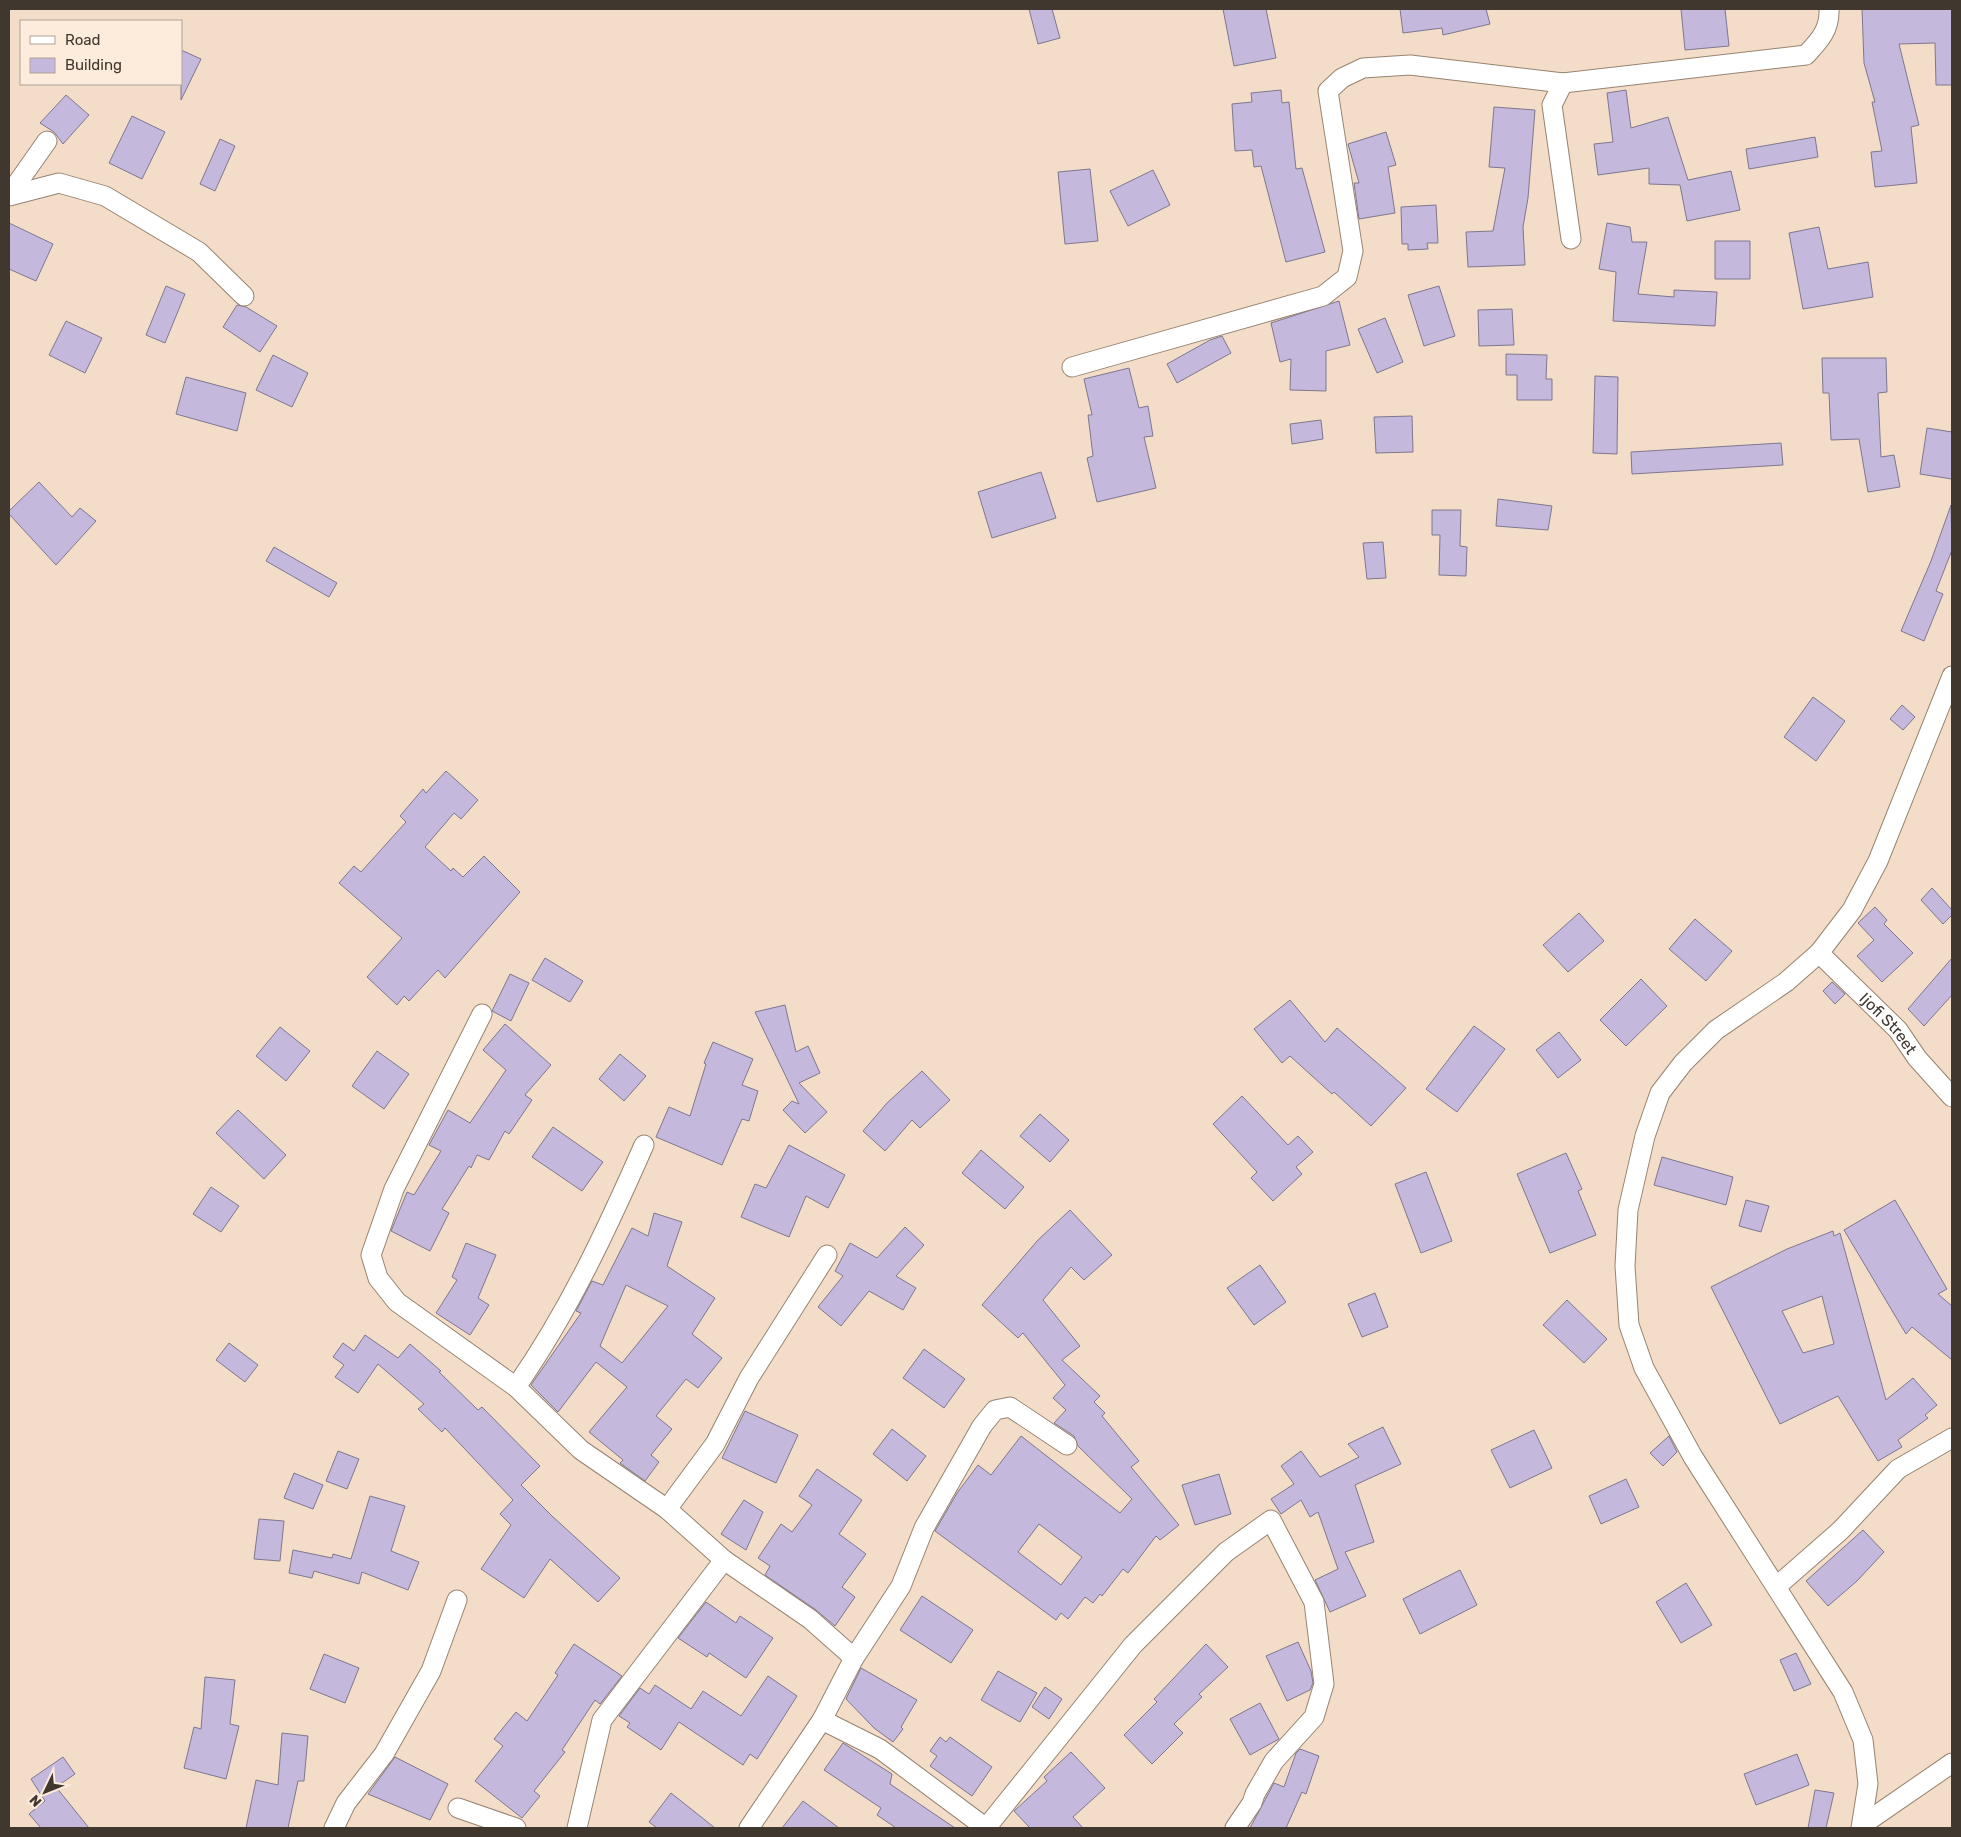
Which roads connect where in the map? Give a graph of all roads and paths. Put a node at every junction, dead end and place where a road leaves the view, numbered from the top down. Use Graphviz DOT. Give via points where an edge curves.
graph roads {
  1 [pos="1829,9"];
  2 [pos="1563,83"];
  3 [pos="47,141"];
  4 [pos="9,196"];
  5 [pos="1571,238"];
  6 [pos="244,296"];
  7 [pos="1072,367"];
  8 [pos="1952,676"];
  9 [pos="1819,953"];
  10 [pos="482,1014"];
  11 [pos="1952,1097"];
  12 [pos="644,1144"];
  13 [pos="827,1255"];
  14 [pos="516,1387"];
  15 [pos="1952,1438"];
  16 [pos="1067,1445"];
  17 [pos="668,1509"];
  18 [pos="724,1560"];
  19 [pos="1777,1586"];
  20 [pos="457,1600"];
  21 [pos="854,1658"];
  22 [pos="822,1720"];
  23 [pos="1952,1763"];
  24 [pos="458,1808"];
  25 [pos="1862,1827"];
  26 [pos="334,1828"];
  27 [pos="516,1828"];
  28 [pos="577,1828"];
  29 [pos="749,1828"];
  30 [pos="1235,1828"];
  1 -- 2 [label="street" via="1830,20 1823,37 1806,55"];
  2 -- 5 [label="street" via="1552,105"];
  2 -- 7 [label="street" via="1410,65 1363,68 1342,78 1328,91 1353,251 1347,277 1323,296"];
  3 -- 4 [label="street"];
  4 -- 6 [label="street" via="60,183 105,196 199,252"];
  8 -- 9 [label="street" via="1878,861 1852,910"];
  9 -- 11 [label="street, Ijofi Street" via="1898,1030 1917,1058"];
  9 -- 19 [label="street" via="1786,982 1716,1030 1683,1063 1660,1093 1645,1136 1628,1210 1625,1266 1629,1324 1644,1368 1693,1457"];
  10 -- 14 [label="street" via="394,1188 370,1255 378,1278 397,1302"];
  12 -- 14 [label="street" via="609,1226 574,1296"];
  13 -- 17 [label="street" via="750,1378 715,1444"];
  14 -- 17 [label="street" via="581,1450"];
  15 -- 19 [label="street" via="1898,1469 1841,1530"];
  16 -- 21 [label="street" via="1010,1408 996,1410 982,1426 924,1528 900,1586"];
  17 -- 18 [label="street"];
  18 -- 21 [label="street" via="810,1619"];
  18 -- 28 [label="street" via="602,1720"];
  19 -- 25 [label="street" via="1843,1692 1863,1740 1868,1784"];
  20 -- 26 [label="street" via="430,1671 384,1754 346,1803"];
  21 -- 22 [label="street"];
  22 -- 29 [label="street"];
  22 -- 30 [label="street" via="880,1750 986,1828 1133,1645 1226,1552 1271,1520 1314,1602 1324,1684 1314,1718 1274,1761"];
  23 -- 25 [label="street"];
  24 -- 27 [label="street"];
}
